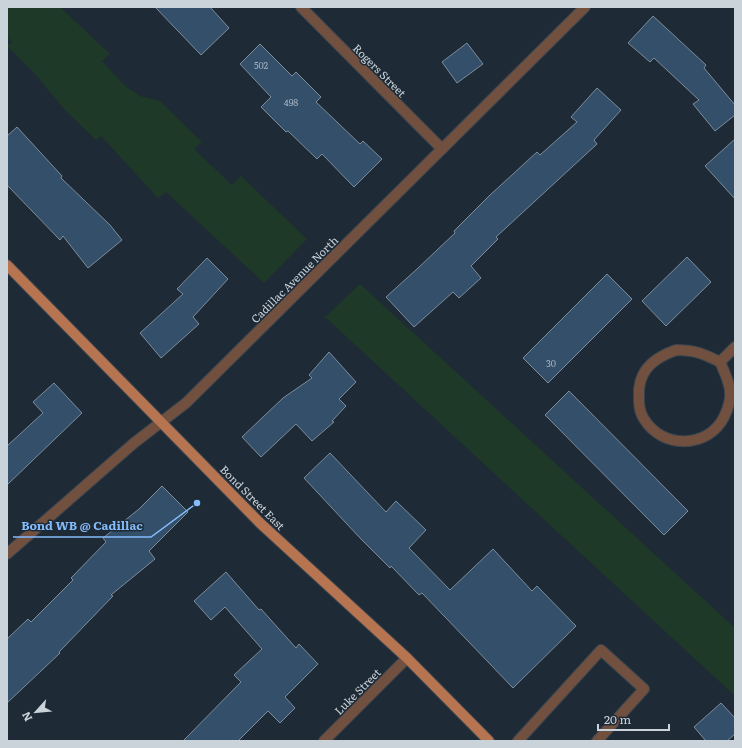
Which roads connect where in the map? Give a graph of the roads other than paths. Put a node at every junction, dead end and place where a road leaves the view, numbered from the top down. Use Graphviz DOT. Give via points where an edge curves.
graph roads {
  1 [pos="301,7"];
  2 [pos="585,7"];
  3 [pos="442,149"];
  4 [pos="7,265"];
  5 [pos="735,347"];
  6 [pos="720,362"];
  7 [pos="160,422"];
  8 [pos="7,554"];
  9 [pos="407,658"];
  10 [pos="324,741"];
  11 [pos="489,741"];
  12 [pos="518,741"];
  13 [pos="597,741"];
  1 -- 3 [label="street, Rogers Street"];
  2 -- 3 [label="street, Cadillac Avenue North"];
  3 -- 7 [label="street, Cadillac Avenue North" via="186,403"];
  4 -- 7 [label="main road, Bond Street East"];
  5 -- 6 [label="street"];
  6 -- 6 [label="street" via="690,350 676,350 661,356 648,367 640,381 638,403 643,418 650,427 663,437 682,442 708,436 720,425 729,406 730,390"];
  7 -- 8 [label="street, Cadillac Avenue North"];
  7 -- 9 [label="main road, Bond Street East" via="260,522"];
  9 -- 10 [label="street, Luke Street"];
  9 -- 11 [label="main road, Bond Street East"];
  12 -- 13 [label="street" via="601,650 644,689"];
}
